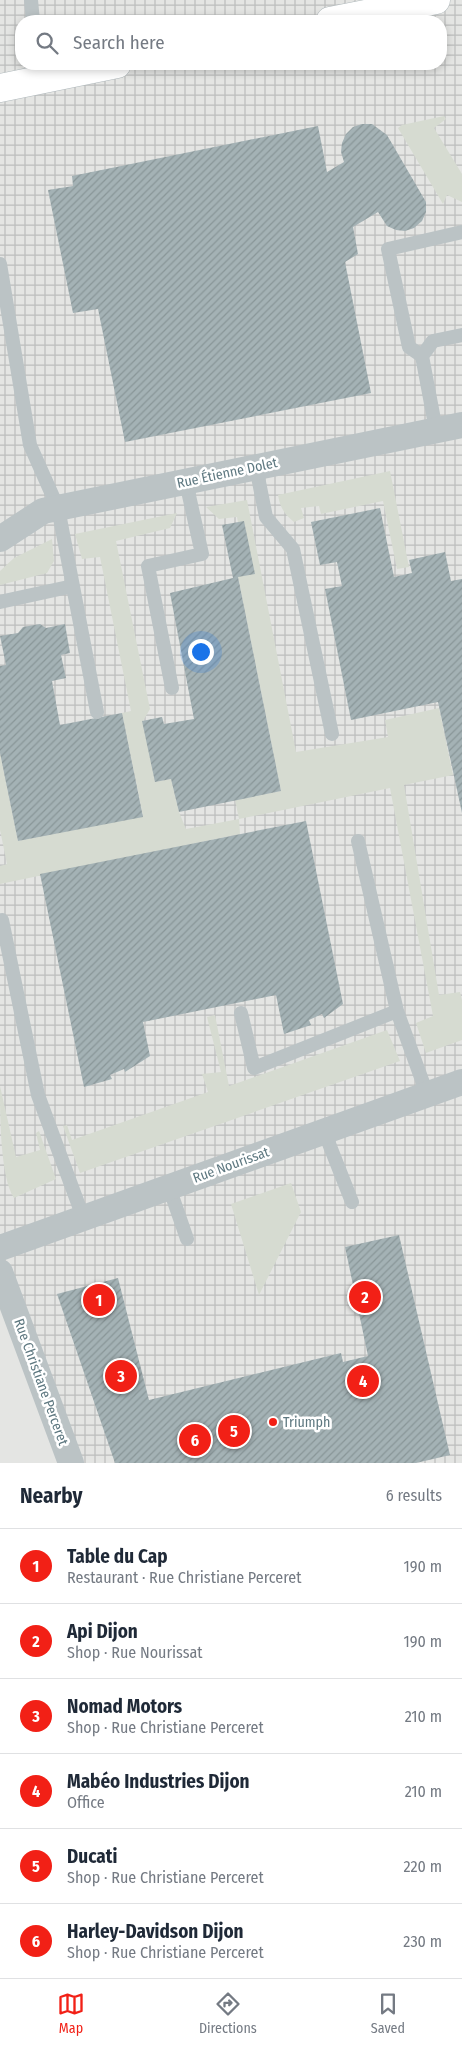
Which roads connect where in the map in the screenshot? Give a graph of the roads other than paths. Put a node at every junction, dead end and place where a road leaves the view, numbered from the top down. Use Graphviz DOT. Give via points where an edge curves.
graph roads {
  1 [pos="31,0"];
  2 [pos="436,0"];
  3 [pos="32,15"];
  4 [pos="360,15"];
  5 [pos="58,70"];
  6 [pos="39,72"];
  7 [pos="0,88"];
  8 [pos="462,232"];
  9 [pos="0,264"];
  10 [pos="462,335"];
  11 [pos="422,356"];
  12 [pos="462,425"];
  13 [pos="436,430"];
  14 [pos="256,467"];
  15 [pos="186,482"];
  16 [pos="58,508"];
  17 [pos="0,539"];
  18 [pos="73,586"];
  19 [pos="0,602"];
  20 [pos="172,688"];
  21 [pos="97,712"];
  22 [pos="332,734"];
  23 [pos="358,841"];
  24 [pos="2,920"];
  25 [pos="397,1011"];
  26 [pos="241,1013"];
  27 [pos="462,1082"];
  28 [pos="428,1094"];
  29 [pos="324,1131"];
  30 [pos="169,1186"];
  31 [pos="352,1202"];
  32 [pos="84,1217"];
  33 [pos="187,1239"];
  34 [pos="0,1248"];
  35 [pos="0,1272"];
  36 [pos="71,1463"];
  1 -- 3 [label="lane"];
  2 -- 4 [label="main road"];
  5 -- 6 [label="main road"];
  6 -- 7 [label="main road"];
  8 -- 11 [label="lane" via="388,249 408,347"];
  9 -- 16 [label="lane" via="30,445"];
  10 -- 11 [label="lane" via="432,341"];
  11 -- 13 [label="lane"];
  12 -- 13 [label="street, Rue Étienne Dolet"];
  13 -- 14 [label="street, Rue Étienne Dolet"];
  14 -- 15 [label="street, Rue Étienne Dolet"];
  14 -- 22 [label="lane" via="266,517 293,549"];
  15 -- 16 [label="street, Rue Étienne Dolet"];
  15 -- 20 [label="lane" via="202,554 148,566"];
  16 -- 17 [label="street, Rue Étienne Dolet" via="43,511"];
  16 -- 18 [label="lane"];
  18 -- 19 [label="lane"];
  18 -- 21 [label="lane"];
  23 -- 25 [label="lane"];
  24 -- 32 [label="lane" via="38,1095"];
  25 -- 26 [label="lane" via="254,1068"];
  25 -- 28 [label="lane"];
  27 -- 28 [label="street, Rue Nourissat"];
  28 -- 29 [label="street, Rue Nourissat"];
  29 -- 30 [label="street, Rue Nourissat"];
  29 -- 31 [label="lane"];
  30 -- 32 [label="street, Rue Nourissat"];
  30 -- 33 [label="lane"];
  32 -- 34 [label="street, Rue Nourissat"];
  35 -- 36 [label="street, Rue Christiane Perceret"];
}
